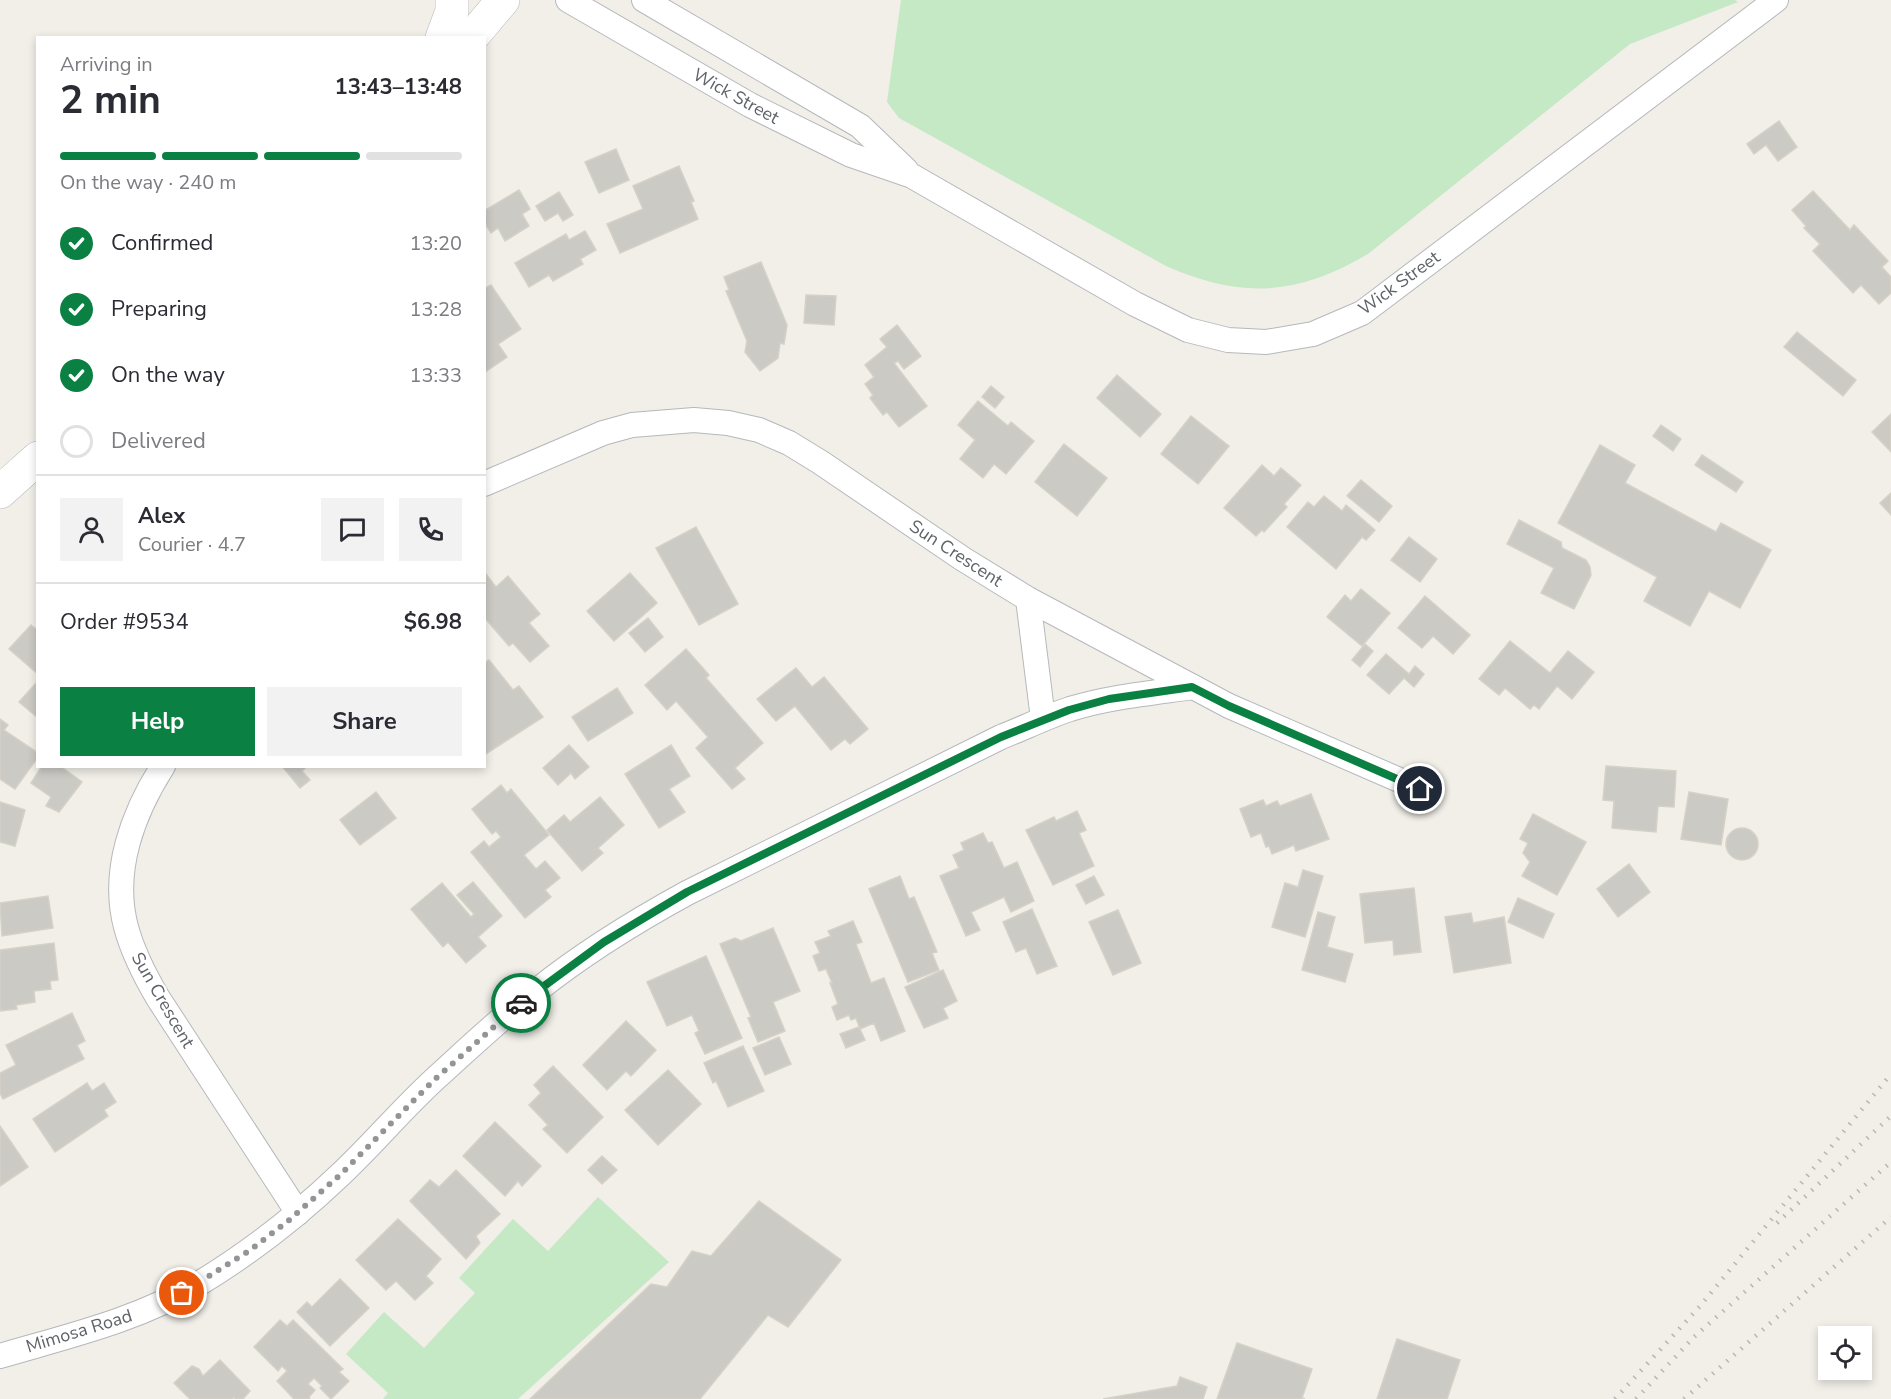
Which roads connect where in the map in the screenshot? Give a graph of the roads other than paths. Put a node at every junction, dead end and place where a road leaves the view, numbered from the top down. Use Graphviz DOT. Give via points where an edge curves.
graph roads {
  1 [pos="452,0"];
  2 [pos="503,0"];
  3 [pos="568,0"];
  4 [pos="644,0"];
  5 [pos="1776,0"];
  6 [pos="443,36"];
  7 [pos="473,36"];
  8 [pos="912,176"];
  9 [pos="36,460"];
  10 [pos="486,483"];
  11 [pos="0,492"];
  12 [pos="1028,599"];
  13 [pos="1192,687"];
  14 [pos="1044,719"];
  15 [pos="162,768"];
  16 [pos="1420,789"];
  17 [pos="298,1213"];
  18 [pos="0,1356"];
  1 -- 6 [label="main road"];
  2 -- 7 [label="main road"];
  3 -- 8 [label="street, Wick Street" via="750,105 851,155"];
  4 -- 8 [label="street, Wick Street" via="860,126"];
  5 -- 8 [label="street, Wick Street" via="1362,313 1313,334 1266,342 1228,340 1188,330 1135,304"];
  9 -- 11 [label="main road"];
  10 -- 12 [label="street, Sun Crescent" via="603,433 632,425 694,420 728,423 759,430 789,443"];
  12 -- 13 [label="street, Sun Crescent"];
  12 -- 14 [label="street"];
  13 -- 14 [label="street, Mimosa Road" via="1109,699"];
  13 -- 16 [label="street, Sun Crescent"];
  14 -- 17 [label="street, Mimosa Road" via="736,867 604,942 534,992 465,1052"];
  15 -- 17 [label="street, Sun Crescent" via="132,826 128,843 122,882 126,927 139,964 158,998"];
  17 -- 18 [label="street, Mimosa Road" via="249,1251 164,1302 123,1319"];
}
